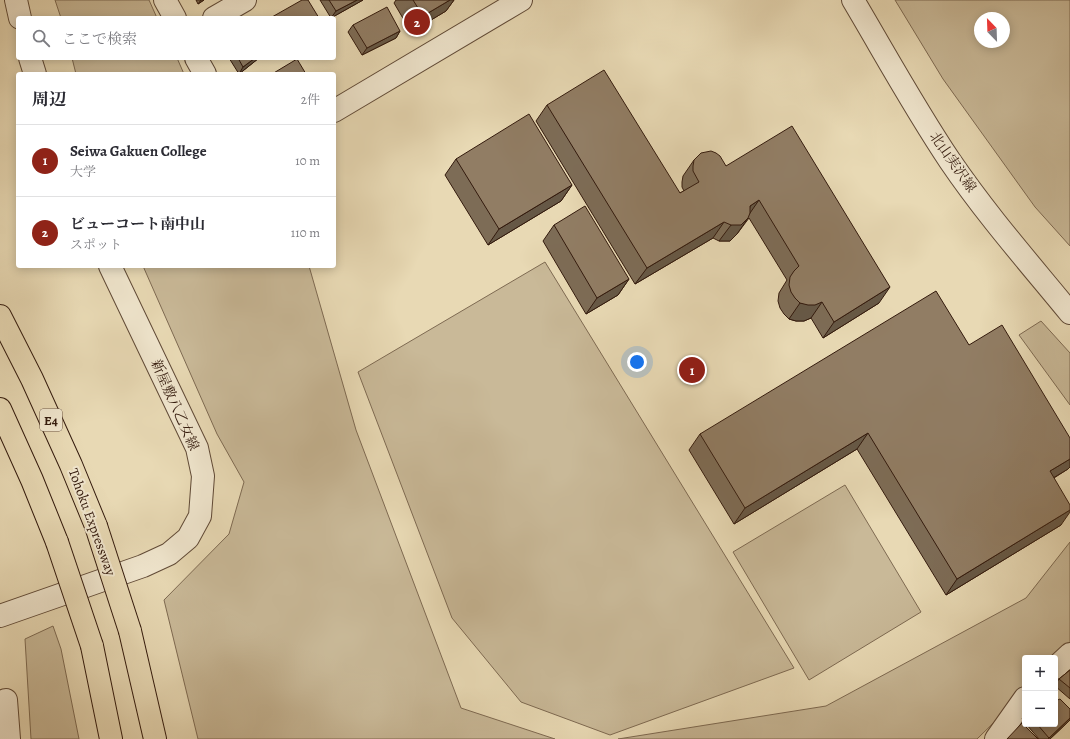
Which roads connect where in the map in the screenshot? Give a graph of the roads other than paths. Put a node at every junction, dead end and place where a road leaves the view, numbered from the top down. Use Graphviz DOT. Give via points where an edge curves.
graph roads {
  1 [pos="16,0"];
  2 [pos="165,0"];
  3 [pos="245,0"];
  4 [pos="521,0"];
  5 [pos="853,0"];
  6 [pos="20,16"];
  7 [pos="174,16"];
  8 [pos="217,16"];
  9 [pos="31,60"];
  10 [pos="197,60"];
  11 [pos="34,72"];
  12 [pos="204,72"];
  13 [pos="336,110"];
  14 [pos="111,268"];
  15 [pos="1070,313"];
  16 [pos="0,316"];
  17 [pos="0,409"];
  18 [pos="0,616"];
  19 [pos="1070,654"];
  20 [pos="1058,665"];
  21 [pos="0,702"];
  22 [pos="1022,702"];
  23 [pos="9,739"];
  24 [pos="111,739"];
  25 [pos="155,739"];
  26 [pos="996,739"];
  1 -- 6 [label="street"];
  2 -- 7 [label="street"];
  3 -- 8 [label="street"];
  4 -- 13 [label="street"];
  5 -- 15 [label="street, 北山実沢線" via="921,116 951,161 994,221"];
  9 -- 11 [label="street"];
  10 -- 12 [label="street"];
  14 -- 18 [label="street, 新屋敷八乙女線" via="197,448 203,476 200,516 188,538 168,554 143,566"];
  16 -- 25 [label="highway, Tohoku Expressway / E4, bridge" via="36,386 96,526 130,631"];
  17 -- 24 [label="highway, bridge" via="57,542 92,646"];
  19 -- 20 [label="street"];
  21 -- 23 [label="street" via="6,700"];
  22 -- 26 [label="street"];
}
